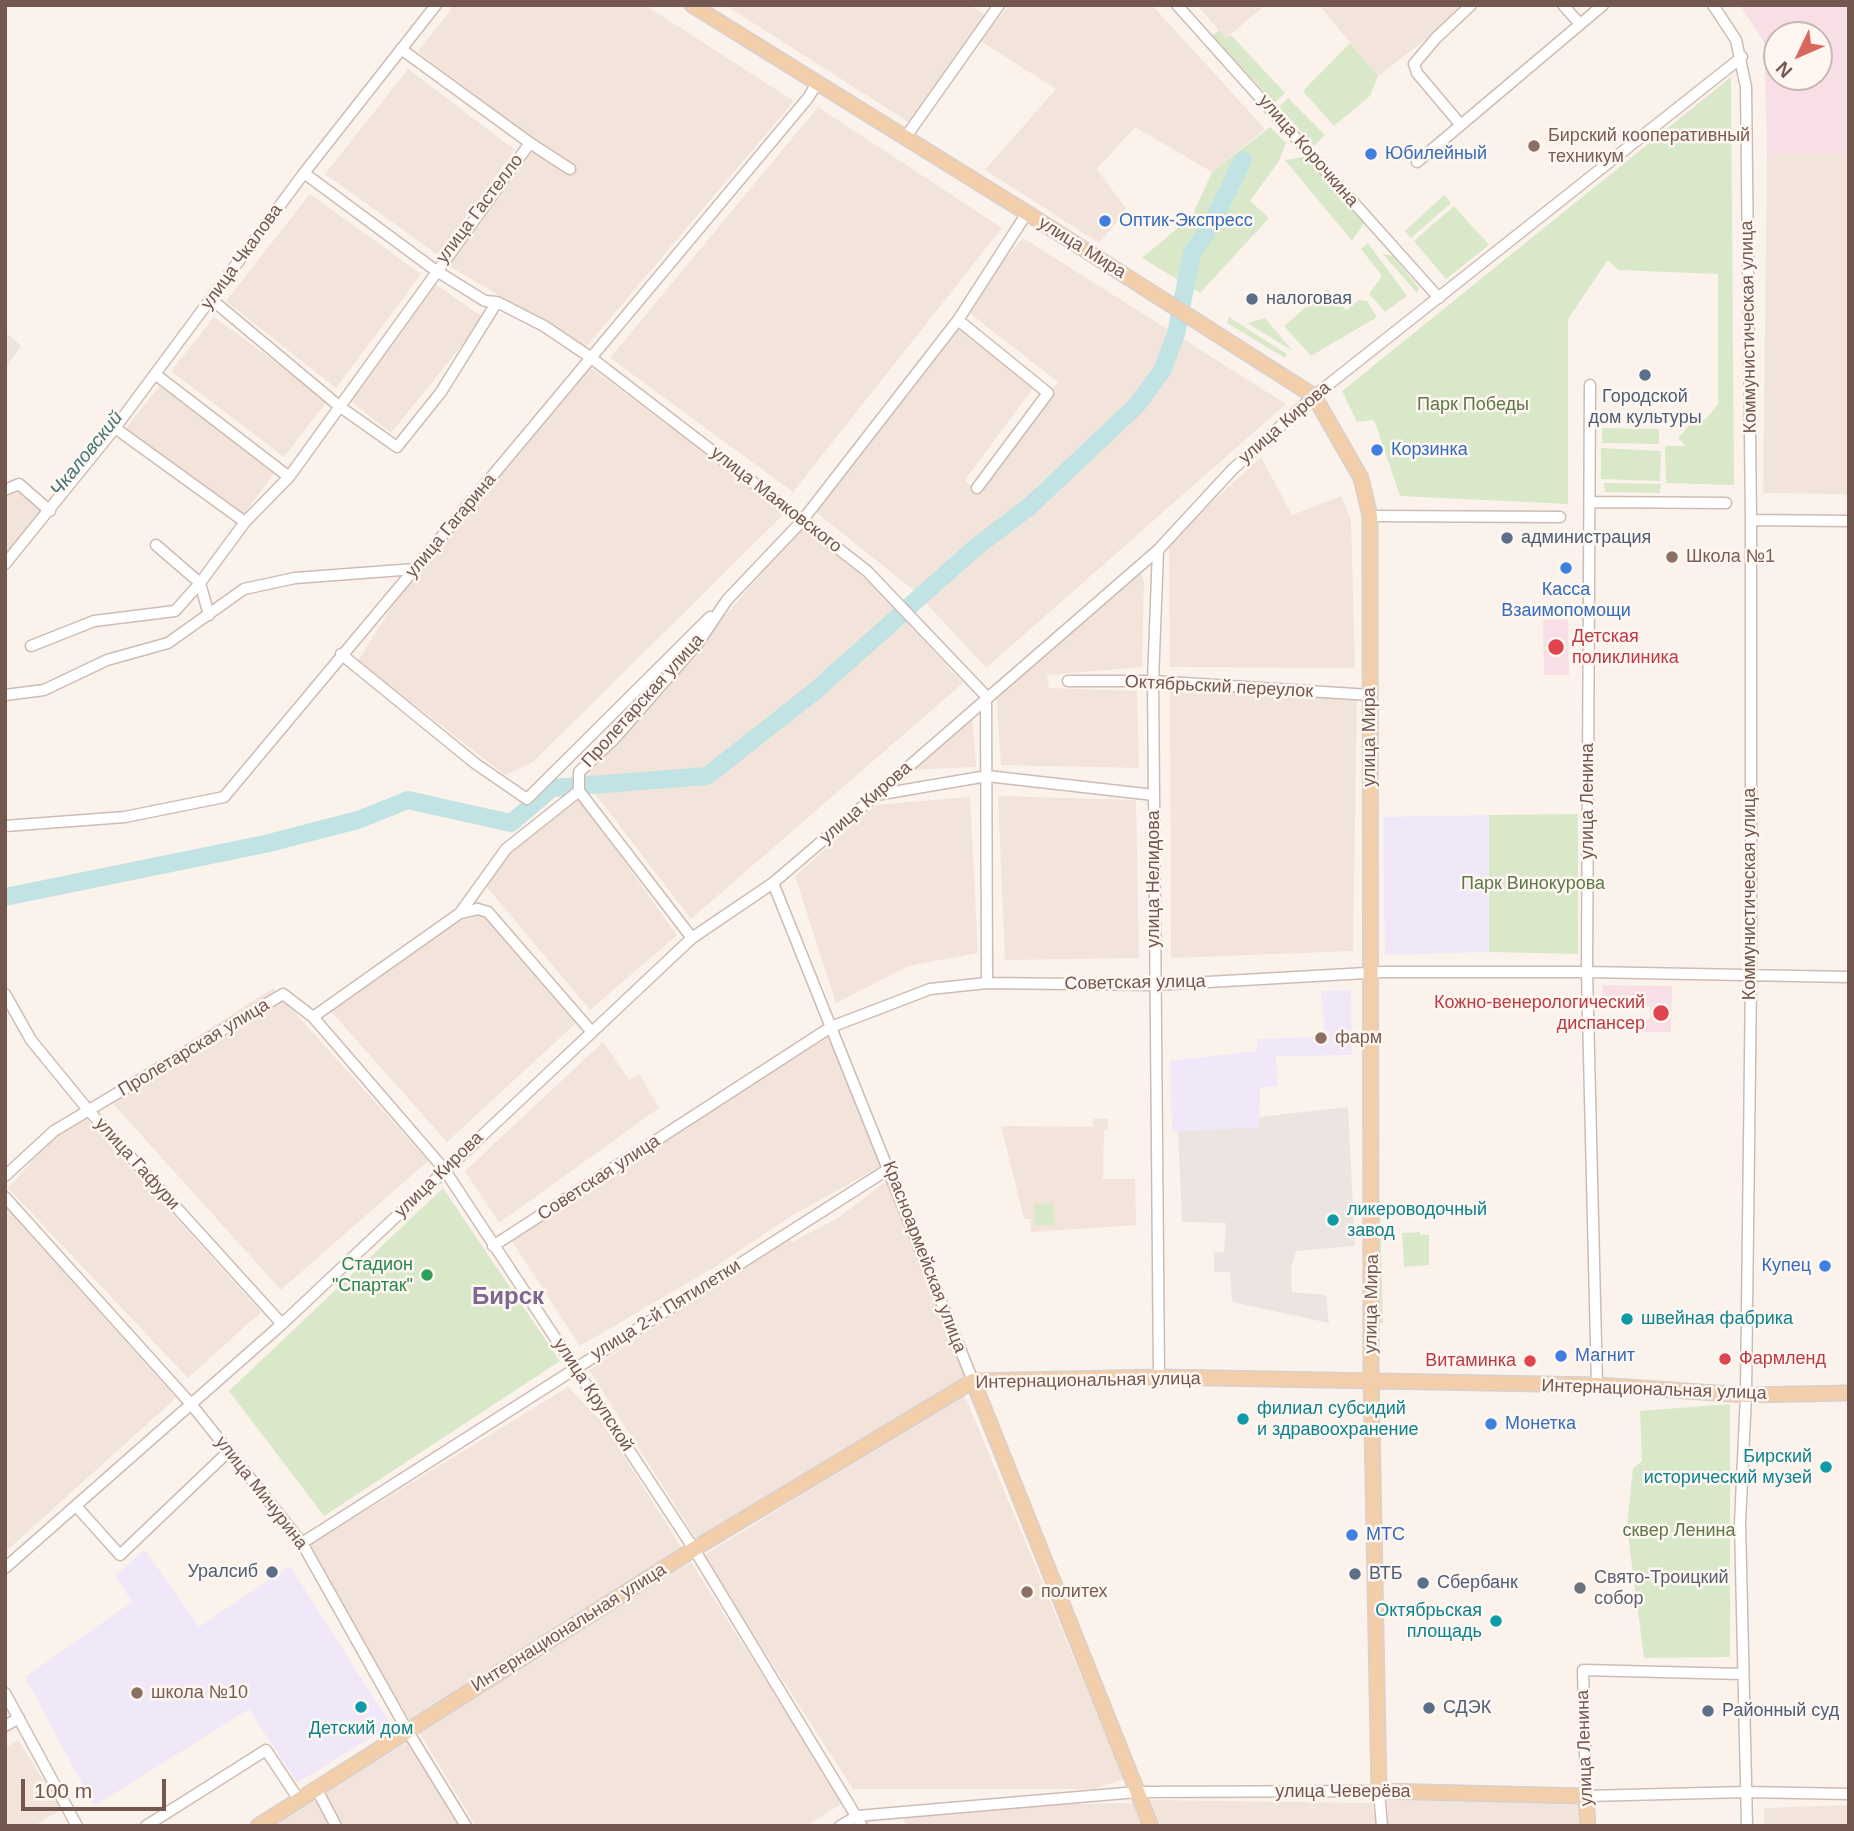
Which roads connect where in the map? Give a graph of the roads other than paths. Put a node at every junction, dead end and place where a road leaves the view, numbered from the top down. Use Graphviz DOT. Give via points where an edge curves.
graph roads {
  1 [pos="436,5"];
  2 [pos="692,5"];
  3 [pos="983,5"];
  4 [pos="1177,5"];
  5 [pos="1471,5"];
  6 [pos="1563,5"];
  7 [pos="1603,5"];
  8 [pos="1713,5"];
  9 [pos="996,9"];
  10 [pos="1580,24"];
  11 [pos="401,49"];
  12 [pos="1742,57"];
  13 [pos="817,83"];
  14 [pos="1460,124"];
  15 [pos="905,138"];
  16 [pos="530,143"];
  17 [pos="1417,162"];
  18 [pos="570,169"];
  19 [pos="304,173"];
  20 [pos="1027,213"];
  21 [pos="435,270"];
  22 [pos="1439,298"];
  23 [pos="211,299"];
  24 [pos="497,302"];
  25 [pos="958,320"];
  26 [pos="590,357"];
  27 [pos="156,374"];
  28 [pos="1590,385"];
  29 [pos="1314,396"];
  30 [pos="339,406"];
  31 [pos="116,428"];
  32 [pos="289,477"];
  33 [pos="977,488"];
  34 [pos="5,490"];
  35 [pos="1590,502"];
  36 [pos="1726,503"];
  37 [pos="50,511"];
  38 [pos="1370,516"];
  39 [pos="1560,517"];
  40 [pos="1751,520"];
  41 [pos="802,521"];
  42 [pos="1849,521"];
  43 [pos="245,522"];
  44 [pos="156,545"];
  45 [pos="1158,550"];
  46 [pos="7,562"];
  47 [pos="415,569"];
  48 [pos="200,583"];
  49 [pos="727,600"];
  50 [pos="209,615"];
  51 [pos="31,646"];
  52 [pos="341,654"];
  53 [pos="1068,681"];
  54 [pos="1153,681"];
  55 [pos="5,695"];
  56 [pos="1370,695"];
  57 [pos="986,696"];
  58 [pos="987,776"];
  59 [pos="579,791"];
  60 [pos="876,795"];
  61 [pos="1154,795"];
  62 [pos="5,826"];
  63 [pos="774,883"];
  64 [pos="460,913"];
  65 [pos="692,938"];
  66 [pos="1587,972"];
  67 [pos="1370,974"];
  68 [pos="1751,976"];
  69 [pos="1849,977"];
  70 [pos="987,983"];
  71 [pos="1155,985"];
  72 [pos="5,994"];
  73 [pos="283,994"];
  74 [pos="313,1017"];
  75 [pos="831,1027"];
  76 [pos="591,1031"];
  77 [pos="89,1111"];
  78 [pos="890,1168"];
  79 [pos="444,1169"];
  80 [pos="5,1176"];
  81 [pos="5,1197"];
  82 [pos="493,1246"];
  83 [pos="282,1324"];
  84 [pos="576,1367"];
  85 [pos="1159,1377"];
  86 [pos="973,1381"];
  87 [pos="1371,1383"];
  88 [pos="1597,1385"];
  89 [pos="1849,1393"];
  90 [pos="1746,1395"];
  91 [pos="191,1404"];
  92 [pos="229,1451"];
  93 [pos="76,1506"];
  94 [pos="302,1543"];
  95 [pos="694,1549"];
  96 [pos="5,1567"];
  97 [pos="1742,1674"];
  98 [pos="5,1693"];
  99 [pos="19,1717"];
  100 [pos="5,1726"];
  101 [pos="407,1730"];
  102 [pos="316,1788"];
  103 [pos="1379,1791"];
  104 [pos="1137,1792"];
  105 [pos="1745,1792"];
  106 [pos="1849,1794"];
  107 [pos="1586,1796"];
  108 [pos="299,1800"];
  109 [pos="860,1821"];
  110 [pos="77,1826"];
  111 [pos="146,1826"];
  112 [pos="258,1826"];
  113 [pos="336,1826"];
  114 [pos="466,1826"];
  115 [pos="840,1826"];
  116 [pos="1151,1826"];
  117 [pos="1382,1826"];
  118 [pos="1588,1826"];
  119 [pos="1747,1826"];
  1 -- 11 [label="street, улица Чкалова"];
  2 -- 13 [label="main road, улица Мира"];
  3 -- 9 [label="street"];
  4 -- 22 [label="street, улица Корочкина"];
  5 -- 14 [label="street" via="1414,64"];
  6 -- 10 [label="street"];
  7 -- 10 [label="street"];
  8 -- 12 [label="street, Коммунистическая улица" via="1737,40"];
  9 -- 15 [label="street"];
  10 -- 14 [label="street"];
  11 -- 16 [label="street, улица Гастелло"];
  11 -- 19 [label="street, улица Чкалова"];
  12 -- 22 [label="street, улица Кирова"];
  12 -- 40 [label="street, Коммунистическая улица"];
  13 -- 15 [label="main road, улица Мира"];
  13 -- 26 [label="street, улица Гагарина"];
  14 -- 17 [label="street"];
  15 -- 20 [label="main road, улица Мира"];
  16 -- 18 [label="street"];
  16 -- 21 [label="street, улица Гастелло"];
  19 -- 21 [label="street, улица Маяковского"];
  19 -- 23 [label="street, улица Чкалова"];
  20 -- 25 [label="street, Пролетарская улица"];
  20 -- 29 [label="main road, улица Мира"];
  21 -- 24 [label="street, улица Маяковского" via="485,301"];
  21 -- 30 [label="street, улица Гастелло"];
  22 -- 29 [label="street, улица Кирова"];
  23 -- 27 [label="street, улица Чкалова"];
  23 -- 30 [label="street"];
  24 -- 26 [label="street, улица Маяковского"];
  24 -- 30 [label="street" via="441,392 397,447"];
  25 -- 33 [label="street" via="1048,393"];
  25 -- 41 [label="street, Пролетарская улица"];
  26 -- 41 [label="street, улица Маяковского"];
  26 -- 47 [label="street, улица Гагарина"];
  27 -- 31 [label="street, улица Чкалова"];
  27 -- 32 [label="street"];
  28 -- 35 [label="street, улица Ленина"];
  29 -- 38 [label="main road, улица Мира" via="1361,478"];
  29 -- 45 [label="street, улица Кирова" via="1233,469"];
  30 -- 32 [label="street, улица Гастелло"];
  31 -- 37 [label="street, улица Чкалова"];
  31 -- 43 [label="street"];
  32 -- 43 [label="street, улица Гастелло"];
  34 -- 37 [label="street" via="19,484"];
  35 -- 36 [label="street"];
  35 -- 66 [label="street, улица Ленина"];
  37 -- 46 [label="street, улица Чкалова"];
  38 -- 39 [label="street"];
  38 -- 56 [label="main road, улица Мира"];
  40 -- 42 [label="street"];
  40 -- 68 [label="street, Коммунистическая улица"];
  41 -- 49 [label="street, Пролетарская улица"];
  41 -- 57 [label="street, улица Маяковского" via="867,571"];
  43 -- 48 [label="street, улица Гастелло"];
  44 -- 48 [label="street"];
  45 -- 54 [label="street, улица Нелидова"];
  45 -- 57 [label="street, улица Кирова"];
  47 -- 50 [label="street" via="295,578 244,589"];
  47 -- 52 [label="street, улица Гагарина"];
  48 -- 50 [label="street"];
  48 -- 51 [label="street, улица Гастелло" via="175,611 94,621"];
  49 -- 52 [label="street, Пролетарская улица" via="527,799 476,764"];
  49 -- 59 [label="street, Пролетарская улица" via="698,643 579,772"];
  50 -- 55 [label="street" via="168,643 107,660 44,690"];
  52 -- 62 [label="street, улица Гагарина" via="224,797 125,817"];
  53 -- 54 [label="street, Октябрьский переулок"];
  54 -- 56 [label="street, Октябрьский переулок"];
  54 -- 61 [label="street, улица Нелидова"];
  56 -- 67 [label="main road, улица Мира"];
  57 -- 58 [label="street"];
  57 -- 60 [label="street, улица Кирова"];
  58 -- 60 [label="street"];
  58 -- 61 [label="street"];
  58 -- 70 [label="street"];
  59 -- 64 [label="street, Пролетарская улица" via="506,849"];
  59 -- 65 [label="street"];
  60 -- 63 [label="street, улица Кирова"];
  61 -- 71 [label="street, улица Нелидова"];
  63 -- 65 [label="street, улица Кирова"];
  63 -- 75 [label="street, Красноармейская улица"];
  64 -- 74 [label="street, Пролетарская улица"];
  64 -- 76 [label="street" via="488,912"];
  65 -- 76 [label="street, улица Кирова"];
  66 -- 67 [label="street, Советская улица"];
  66 -- 68 [label="street, Советская улица"];
  66 -- 88 [label="street, улица Ленина"];
  67 -- 71 [label="street, Советская улица"];
  67 -- 87 [label="main road, улица Мира"];
  68 -- 69 [label="street, Советская улица"];
  68 -- 90 [label="street, Коммунистическая улица"];
  70 -- 71 [label="street, Советская улица"];
  70 -- 75 [label="street, Советская улица" via="930,989"];
  71 -- 85 [label="street, улица Нелидова"];
  72 -- 77 [label="street, улица Гафури" via="31,1041"];
  73 -- 74 [label="street, улица Крупской"];
  73 -- 77 [label="street, Пролетарская улица"];
  74 -- 79 [label="street, улица Крупской"];
  75 -- 78 [label="street, Красноармейская улица"];
  75 -- 82 [label="street, Советская улица"];
  76 -- 79 [label="street, улица Кирова"];
  77 -- 80 [label="street, Пролетарская улица" via="54,1131"];
  77 -- 83 [label="street, улица Гафури"];
  78 -- 84 [label="street, улица 2-й Пятилетки"];
  78 -- 86 [label="street, Красноармейская улица"];
  79 -- 82 [label="street, улица Крупской"];
  79 -- 83 [label="street, улица Кирова"];
  81 -- 91 [label="street, улица Мичурина"];
  82 -- 84 [label="street, улица Крупской"];
  83 -- 91 [label="street, улица Кирова"];
  84 -- 94 [label="street, улица 2-й Пятилетки"];
  84 -- 95 [label="street, улица Крупской"];
  85 -- 86 [label="main road, Интернациональная улица"];
  85 -- 87 [label="main road, Интернациональная улица"];
  86 -- 95 [label="main road, Интернациональная улица"];
  86 -- 104 [label="main road, Красноармейская улица"];
  87 -- 88 [label="main road, Интернациональная улица"];
  87 -- 103 [label="main road, улица Мира"];
  88 -- 90 [label="main road, Интернациональная улица"];
  89 -- 90 [label="main road, Интернациональная улица"];
  90 -- 97 [label="street, Коммунистическая улица" via="1740,1523"];
  91 -- 92 [label="street, улица Мичурина"];
  91 -- 93 [label="street, улица Кирова"];
  92 -- 93 [label="street" via="120,1555"];
  92 -- 94 [label="street, улица Мичурина"];
  93 -- 96 [label="street, улица Кирова"];
  94 -- 101 [label="street, улица Мичурина"];
  95 -- 101 [label="main road, Интернациональная улица"];
  95 -- 109 [label="street, улица Крупской"];
  97 -- 105 [label="street, Коммунистическая улица"];
  97 -- 107 [label="street, улица Ленина" via="1583,1670"];
  98 -- 99 [label="street"];
  99 -- 100 [label="street"];
  99 -- 110 [label="street"];
  101 -- 102 [label="main road, Интернациональная улица"];
  101 -- 114 [label="street, улица Мичурина"];
  102 -- 108 [label="main road, Интернациональная улица"];
  102 -- 113 [label="street"];
  103 -- 104 [label="street, улица Чеверёва"];
  103 -- 107 [label="main road, улица Чеверёва"];
  103 -- 117 [label="street, улица Мира"];
  104 -- 109 [label="street, улица Чеверёва"];
  104 -- 116 [label="main road, Красноармейская улица"];
  105 -- 106 [label="street, улица Чеверёва"];
  105 -- 107 [label="street, улица Чеверёва"];
  105 -- 119 [label="street, Коммунистическая улица"];
  107 -- 118 [label="main road, улица Ленина"];
  108 -- 111 [label="street" via="266,1750"];
  108 -- 112 [label="main road, Интернациональная улица"];
  109 -- 115 [label="street, улица Чеверёва"];
}
